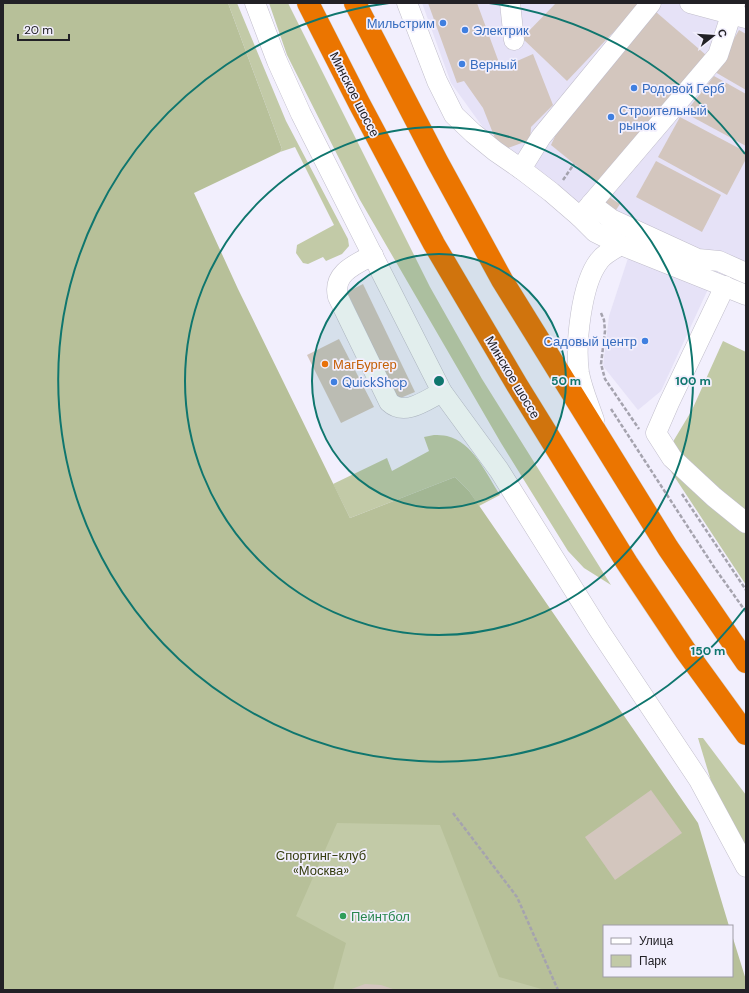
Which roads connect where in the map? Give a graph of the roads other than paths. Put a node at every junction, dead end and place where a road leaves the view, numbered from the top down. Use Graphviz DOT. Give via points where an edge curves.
graph roads {
  1 [pos="255,3"];
  2 [pos="308,3"];
  3 [pos="355,3"];
  4 [pos="407,3"];
  5 [pos="510,3"];
  6 [pos="651,3"];
  7 [pos="690,3"];
  8 [pos="737,12"];
  9 [pos="514,40"];
  10 [pos="521,169"];
  11 [pos="586,210"];
  12 [pos="595,232"];
  13 [pos="620,245"];
  14 [pos="373,255"];
  15 [pos="599,261"];
  16 [pos="746,273"];
  17 [pos="725,286"];
  18 [pos="746,295"];
  19 [pos="442,392"];
  20 [pos="601,440"];
  21 [pos="746,523"];
  22 [pos="746,662"];
  23 [pos="746,734"];
  24 [pos="746,867"];
  1 -- 14 [label="street" via="301,114"];
  2 -- 23 [label="highway, Минское шоссе" via="434,244 509,371 627,563 685,650"];
  3 -- 20 [label="highway" via="502,280"];
  4 -- 10 [label="street" via="454,115 489,147"];
  5 -- 9 [label="street"];
  6 -- 10 [label="street" via="541,136"];
  7 -- 8 [label="street"];
  8 -- 11 [label="street" via="718,55"];
  10 -- 11 [label="street"];
  11 -- 12 [label="street"];
  11 -- 16 [label="street" via="698,259 719,261"];
  12 -- 13 [label="street"];
  12 -- 15 [label="street"];
  13 -- 15 [label="street"];
  13 -- 17 [label="street"];
  14 -- 19 [label="street"];
  14 -- 19 [label="street" via="344,272 336,289 389,402 400,408 412,408"];
  15 -- 20 [label="street" via="590,275 578,338 580,374"];
  17 -- 18 [label="street"];
  17 -- 21 [label="street" via="656,433 672,458"];
  19 -- 24 [label="street" via="499,470 599,630 698,780"];
  20 -- 22 [label="highway" via="668,548"];
}
